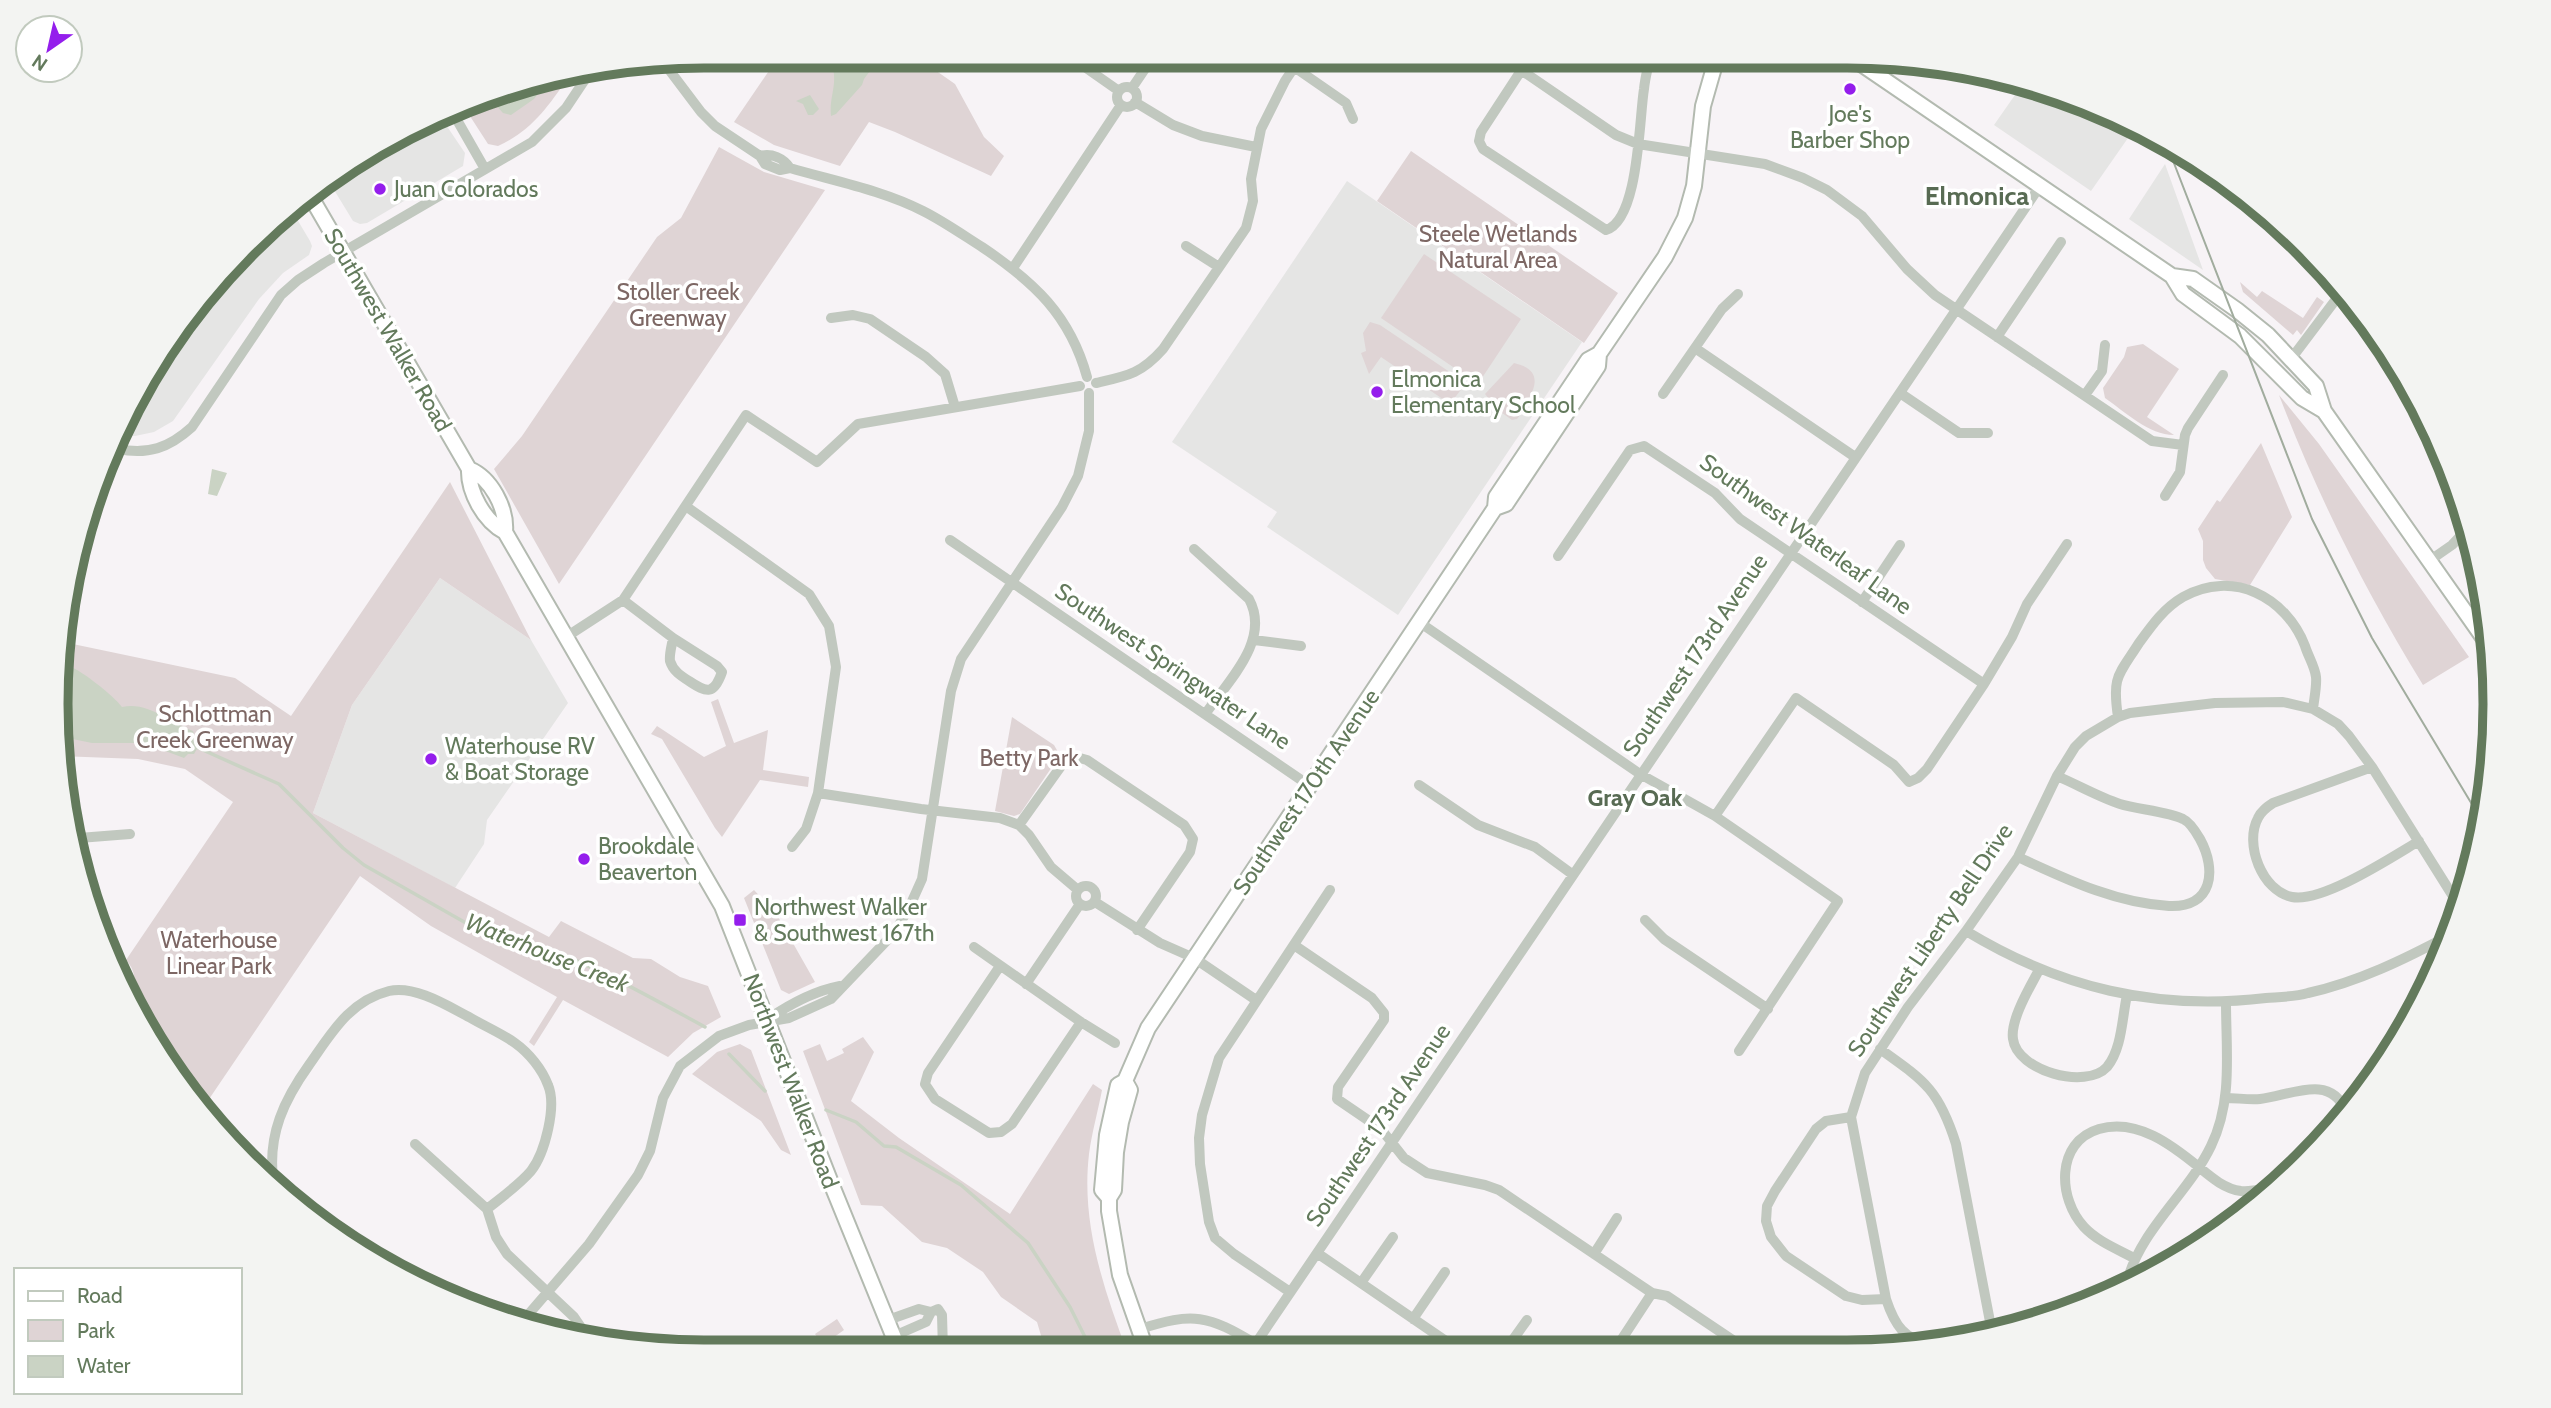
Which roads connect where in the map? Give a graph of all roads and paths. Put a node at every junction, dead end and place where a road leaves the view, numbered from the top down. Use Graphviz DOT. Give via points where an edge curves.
graph roads {
  1 [pos="1087,68"];
  2 [pos="1146,68"];
  3 [pos="1293,68"];
  4 [pos="1295,68"];
  5 [pos="1518,68"];
  6 [pos="1648,68"];
  7 [pos="1714,68"];
  8 [pos="1869,69"];
  9 [pos="669,70"];
  10 [pos="1521,70"];
  11 [pos="585,79"];
  12 [pos="1132,89"];
  13 [pos="1119,90"];
  14 [pos="1135,102"];
  15 [pos="1121,105"];
  16 [pos="456,119"];
  17 [pos="1353,119"];
  18 [pos="1638,144"];
  19 [pos="1256,147"];
  20 [pos="1699,152"];
  21 [pos="485,169"];
  22 [pos="2040,186"];
  23 [pos="314,203"];
  24 [pos="2061,242"];
  25 [pos="1186,246"];
  26 [pos="344,252"];
  27 [pos="1219,267"];
  28 [pos="1013,268"];
  29 [pos="2172,276"];
  30 [pos="1738,294"];
  31 [pos="2336,299"];
  32 [pos="1956,309"];
  33 [pos="831,318"];
  34 [pos="1997,337"];
  35 [pos="2105,345"];
  36 [pos="1695,348"];
  37 [pos="2291,359"];
  38 [pos="2223,375"];
  39 [pos="1088,385"];
  40 [pos="1899,393"];
  41 [pos="1663,394"];
  42 [pos="2085,395"];
  43 [pos="955,407"];
  44 [pos="2324,411"];
  45 [pos="1988,433"];
  46 [pos="2183,445"];
  47 [pos="122,450"];
  48 [pos="1854,457"];
  49 [pos="2165,496"];
  50 [pos="687,507"];
  51 [pos="2460,536"];
  52 [pos="950,540"];
  53 [pos="2067,544"];
  54 [pos="1900,545"];
  55 [pos="1194,549"];
  56 [pos="1790,553"];
  57 [pos="1558,556"];
  58 [pos="2429,561"];
  59 [pos="1012,582"];
  60 [pos="623,600"];
  61 [pos="1862,602"];
  62 [pos="1419,622"];
  63 [pos="2478,630"];
  64 [pos="566,637"];
  65 [pos="673,638"];
  66 [pos="1254,640"];
  67 [pos="1301,646"];
  68 [pos="1984,684"];
  69 [pos="2313,709"];
  70 [pos="1206,713"];
  71 [pos="2118,717"];
  72 [pos="2372,767"];
  73 [pos="1640,774"];
  74 [pos="2057,776"];
  75 [pos="1419,785"];
  76 [pos="1310,786"];
  77 [pos="818,793"];
  78 [pos="933,810"];
  79 [pos="1715,816"];
  80 [pos="1019,825"];
  81 [pos="130,834"];
  82 [pos="82,838"];
  83 [pos="2419,841"];
  84 [pos="792,847"];
  85 [pos="2018,856"];
  86 [pos="1572,874"];
  87 [pos="1079,890"];
  88 [pos="1330,890"];
  89 [pos="2453,896"];
  90 [pos="1095,902"];
  91 [pos="1080,904"];
  92 [pos="1645,920"];
  93 [pos="1137,930"];
  94 [pos="1966,930"];
  95 [pos="2436,942"];
  96 [pos="1294,945"];
  97 [pos="974,947"];
  98 [pos="1194,958"];
  99 [pos="1000,966"];
  100 [pos="2039,970"];
  101 [pos="1026,984"];
  102 [pos="2127,995"];
  103 [pos="1256,1000"];
  104 [pos="2226,1003"];
  105 [pos="1768,1009"];
  106 [pos="766,1021"];
  107 [pos="1081,1022"];
  108 [pos="1115,1043"];
  109 [pos="1880,1049"];
  110 [pos="1739,1051"];
  111 [pos="2226,1098"];
  112 [pos="2342,1103"];
  113 [pos="1851,1117"];
  114 [pos="1393,1142"];
  115 [pos="415,1144"];
  116 [pos="2199,1167"];
  117 [pos="273,1171"];
  118 [pos="2257,1190"];
  119 [pos="487,1209"];
  120 [pos="1617,1218"];
  121 [pos="1393,1237"];
  122 [pos="1317,1253"];
  123 [pos="1594,1254"];
  124 [pos="2134,1258"];
  125 [pos="1445,1272"];
  126 [pos="2130,1273"];
  127 [pos="1361,1283"];
  128 [pos="1290,1292"];
  129 [pos="548,1293"];
  130 [pos="1652,1293"];
  131 [pos="1886,1299"];
  132 [pos="930,1312"];
  133 [pos="529,1315"];
  134 [pos="1413,1319"];
  135 [pos="1527,1320"];
  136 [pos="888,1321"];
  137 [pos="1990,1323"];
  138 [pos="582,1328"];
  139 [pos="1140,1329"];
  140 [pos="1910,1336"];
  141 [pos="896,1340"];
  142 [pos="901,1340"];
  143 [pos="943,1340"];
  144 [pos="1143,1340"];
  145 [pos="1245,1340"];
  146 [pos="1258,1340"];
  147 [pos="1444,1340"];
  148 [pos="1513,1340"];
  149 [pos="1621,1340"];
  150 [pos="1733,1340"];
  1 -- 13 [label="street"];
  2 -- 12 [label="street"];
  3 -- 19 [label="street" via="1266,115"];
  4 -- 17 [label="street" via="1346,103"];
  5 -- 10 [label="street"];
  6 -- 18 [label="street"];
  7 -- 20 [label="main road, Southwest 170th Avenue" via="1703,106"];
  8 -- 22 [label="main road"];
  9 -- 28 [label="street" via="715,126 760,156 768,154 785,160 790,168 922,210"];
  10 -- 18 [label="street" via="1616,135"];
  10 -- 18 [label="street" via="1481,132 1483,149 1601,228 1614,227 1623,212"];
  11 -- 21 [label="street" via="550,127"];
  12 -- 13 [label="street"];
  12 -- 14 [label="street"];
  13 -- 15 [label="street"];
  14 -- 15 [label="street"];
  14 -- 19 [label="street" via="1202,136"];
  15 -- 28 [label="street"];
  16 -- 21 [label="street"];
  18 -- 20 [label="street"];
  19 -- 27 [label="street" via="1253,201 1246,228"];
  20 -- 32 [label="street" via="1765,164 1827,190 1862,216 1907,269"];
  20 -- 62 [label="main road, Southwest 170th Avenue" via="1680,230 1665,257 1519,462 1496,497 1496,508"];
  21 -- 26 [label="street"];
  22 -- 29 [label="main road"];
  22 -- 32 [label="street, Southwest 173rd Avenue"];
  23 -- 26 [label="main road, Southwest Walker Road"];
  24 -- 34 [label="street"];
  25 -- 27 [label="street"];
  26 -- 47 [label="street" via="281,295 191,428 176,442 159,449"];
  26 -- 64 [label="main road, Southwest Walker Road" via="469,469 469,486 492,525 505,532"];
  27 -- 39 [label="street" via="1148,366 1129,376"];
  28 -- 39 [label="street" via="1055,309 1076,342"];
  29 -- 37 [label="main road" via="2193,278"];
  29 -- 44 [label="main road" via="2183,294 2240,336 2302,398"];
  30 -- 36 [label="street"];
  31 -- 37 [label="street"];
  32 -- 34 [label="street"];
  32 -- 40 [label="street, Southwest 173rd Avenue"];
  33 -- 43 [label="street" via="853,315 870,319 926,357 945,374"];
  34 -- 42 [label="street"];
  35 -- 42 [label="street" via="2102,371"];
  36 -- 41 [label="street"];
  36 -- 48 [label="street"];
  37 -- 44 [label="main road" via="2316,386"];
  38 -- 46 [label="street" via="2188,428"];
  39 -- 43 [label="street"];
  39 -- 59 [label="street" via="1089,431 1078,476"];
  40 -- 45 [label="street" via="1959,433"];
  40 -- 48 [label="street, Southwest 173rd Avenue"];
  42 -- 46 [label="street" via="2152,441"];
  43 -- 50 [label="street" via="858,424 817,462 746,415"];
  44 -- 58 [label="main road"];
  46 -- 49 [label="street" via="2180,472"];
  48 -- 56 [label="street, Southwest 173rd Avenue"];
  50 -- 60 [label="street"];
  50 -- 77 [label="street" via="809,594 830,626 836,667"];
  51 -- 58 [label="street"];
  52 -- 59 [label="street, Southwest Springwater Lane"];
  53 -- 68 [label="street" via="2027,604"];
  54 -- 61 [label="street"];
  55 -- 66 [label="street" via="1249,599 1256,617"];
  56 -- 57 [label="street, Southwest Waterleaf Lane" via="1740,519 1715,493 1644,446 1630,450"];
  56 -- 61 [label="street, Southwest Waterleaf Lane"];
  56 -- 73 [label="street, Southwest 173rd Avenue"];
  58 -- 63 [label="main road"];
  59 -- 70 [label="street, Southwest Springwater Lane"];
  59 -- 78 [label="street" via="961,659 951,691"];
  60 -- 64 [label="street"];
  60 -- 65 [label="street"];
  61 -- 68 [label="street, Southwest Waterleaf Lane"];
  62 -- 73 [label="street"];
  62 -- 76 [label="main road, Southwest 170th Avenue"];
  64 -- 106 [label="main road, Northwest Walker Road" via="722,906"];
  65 -- 65 [label="street" via="670,659 676,673 703,691 718,684 722,672 717,666"];
  66 -- 67 [label="street"];
  66 -- 70 [label="street"];
  68 -- 79 [label="street" via="1927,769 1909,782 1894,765 1796,698"];
  69 -- 71 [label="street, Southwest Liberty Bell Drive" via="2283,702 2215,703"];
  69 -- 71 [label="street" via="2316,676 2298,628 2262,595 2222,586 2183,597 2154,621 2115,683"];
  69 -- 72 [label="street, Southwest Liberty Bell Drive" via="2338,724"];
  70 -- 76 [label="street, Southwest Springwater Lane"];
  71 -- 74 [label="street, Southwest Liberty Bell Drive" via="2087,736"];
  72 -- 83 [label="street, Southwest Liberty Bell Drive"];
  72 -- 83 [label="street" via="2263,810 2254,827 2253,842 2264,878 2278,891 2304,897 2368,871"];
  73 -- 79 [label="street"];
  73 -- 86 [label="street, Southwest 173rd Avenue"];
  74 -- 85 [label="street, Southwest Liberty Bell Drive"];
  74 -- 85 [label="street" via="2119,803 2183,819 2208,854 2211,872 2207,888 2183,905 2148,903 2111,896"];
  75 -- 86 [label="street" via="1478,825 1535,847"];
  76 -- 98 [label="main road, Southwest 170th Avenue"];
  77 -- 78 [label="street"];
  77 -- 84 [label="street" via="806,829"];
  78 -- 80 [label="street" via="1000,818"];
  78 -- 106 [label="street" via="922,879 894,933 831,999 789,1018"];
  79 -- 105 [label="street" via="1838,901"];
  80 -- 87 [label="street" via="1051,867"];
  80 -- 93 [label="street" via="1069,755 1087,760 1184,825 1193,839 1190,852"];
  81 -- 82 [label="street"];
  83 -- 89 [label="street, Southwest Liberty Bell Drive"];
  85 -- 94 [label="street, Southwest Liberty Bell Drive"];
  86 -- 114 [label="street, Southwest 173rd Avenue"];
  87 -- 90 [label="street" via="1092,888"];
  87 -- 91 [label="street" via="1076,898"];
  88 -- 96 [label="street"];
  90 -- 91 [label="street"];
  90 -- 93 [label="street"];
  91 -- 101 [label="street"];
  92 -- 105 [label="street" via="1664,939"];
  93 -- 98 [label="street"];
  94 -- 100 [label="street"];
  94 -- 109 [label="street, Southwest Liberty Bell Drive"];
  95 -- 104 [label="street" via="2396,963 2307,994"];
  96 -- 103 [label="street"];
  96 -- 114 [label="street" via="1372,998 1384,1013 1384,1020 1338,1087 1336,1100"];
  97 -- 99 [label="street"];
  98 -- 103 [label="street"];
  98 -- 139 [label="main road, Southwest 170th Avenue" via="1148,1028 1125,1081 1118,1085 1105,1150 1102,1190 1109,1198 1117,1263"];
  99 -- 101 [label="street"];
  99 -- 107 [label="street" via="928,1073 926,1084 935,1099 989,1133 1001,1132 1012,1124"];
  100 -- 102 [label="street"];
  100 -- 102 [label="street" via="2015,1020 2012,1041 2031,1065 2047,1072 2075,1078 2100,1073 2116,1051"];
  101 -- 107 [label="street"];
  102 -- 104 [label="street"];
  103 -- 128 [label="street" via="1214,1071 1202,1115 1200,1164 1215,1238"];
  104 -- 111 [label="street"];
  105 -- 110 [label="street"];
  106 -- 129 [label="street" via="719,1036 680,1066 663,1098 650,1151 638,1175"];
  106 -- 136 [label="main road, Northwest Walker Road"];
  107 -- 108 [label="street"];
  109 -- 113 [label="street, Southwest Liberty Bell Drive" via="1865,1073"];
  109 -- 137 [label="street" via="1920,1077 1947,1114"];
  111 -- 112 [label="street" via="2260,1099 2318,1088"];
  111 -- 116 [label="street" via="2211,1147"];
  113 -- 131 [label="street, Southwest Liberty Bell Drive"];
  113 -- 131 [label="street" via="1826,1121 1816,1129 1775,1191 1766,1221 1771,1237 1786,1256 1846,1296"];
  114 -- 122 [label="street, Southwest 173rd Avenue"];
  114 -- 123 [label="street" via="1405,1158 1427,1172 1499,1190"];
  115 -- 119 [label="street"];
  116 -- 118 [label="street" via="2222,1185"];
  116 -- 124 [label="street"];
  116 -- 124 [label="street" via="2132,1127 2097,1130 2071,1151 2064,1177 2073,1211 2096,1237"];
  117 -- 119 [label="street" via="272,1142 283,1106 331,1030 364,1002 391,991 406,992 438,1001 515,1043 549,1086 550,1114 540,1157 531,1171"];
  119 -- 129 [label="street" via="507,1254"];
  120 -- 123 [label="street"];
  121 -- 127 [label="street"];
  122 -- 127 [label="street"];
  122 -- 128 [label="street, Southwest 173rd Avenue"];
  123 -- 130 [label="street"];
  124 -- 126 [label="street"];
  125 -- 134 [label="street"];
  127 -- 134 [label="street"];
  128 -- 146 [label="street, Southwest 173rd Avenue"];
  129 -- 133 [label="street"];
  129 -- 138 [label="street"];
  130 -- 149 [label="street"];
  130 -- 150 [label="street" via="1667,1296"];
  131 -- 140 [label="street, Southwest Liberty Bell Drive" via="1897,1326"];
  132 -- 136 [label="street" via="919,1309"];
  132 -- 142 [label="street" via="926,1322"];
  132 -- 143 [label="street" via="938,1310 942,1315"];
  134 -- 147 [label="street"];
  135 -- 148 [label="street"];
  136 -- 141 [label="main road, Northwest Walker Road"];
  139 -- 144 [label="main road, Southwest 170th Avenue"];
  139 -- 145 [label="street" via="1173,1319 1200,1318 1221,1324"];
}
